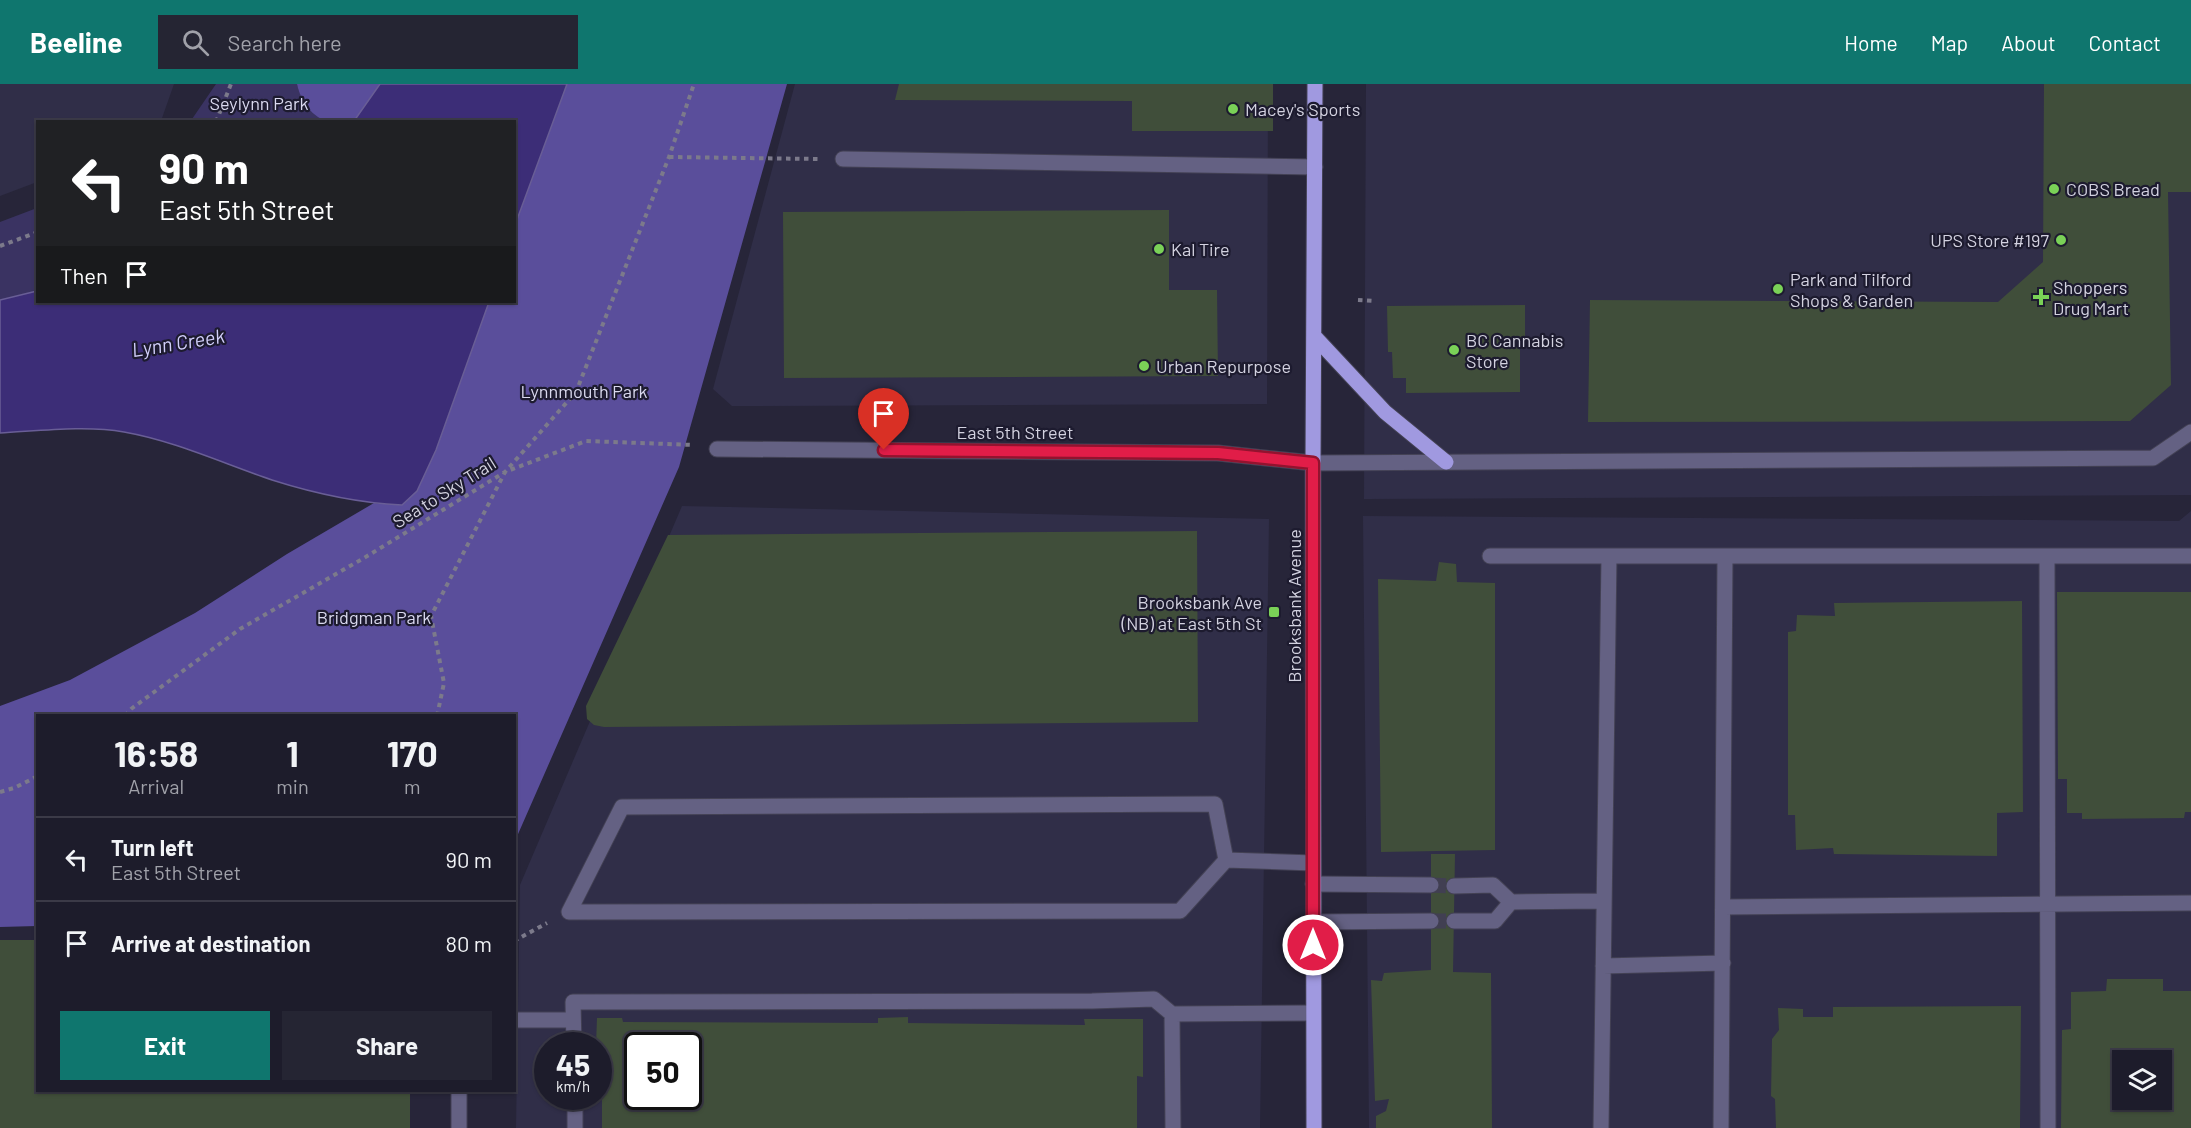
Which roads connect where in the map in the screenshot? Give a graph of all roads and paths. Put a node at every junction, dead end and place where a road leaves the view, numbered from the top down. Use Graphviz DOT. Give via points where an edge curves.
graph roads {
  1 [pos="231,84"];
  2 [pos="694,84"];
  3 [pos="1315,84"];
  4 [pos="217,120"];
  5 [pos="669,157"];
  6 [pos="843,159"];
  7 [pos="1315,167"];
  8 [pos="36,233"];
  9 [pos="0,246"];
  10 [pos="1358,300"];
  11 [pos="1374,301"];
  12 [pos="1314,336"];
  13 [pos="2191,432"];
  14 [pos="672,446"];
  15 [pos="717,449"];
  16 [pos="1446,462"];
  17 [pos="1313,463"];
  18 [pos="505,472"];
  19 [pos="1490,556"];
  20 [pos="1609,556"];
  21 [pos="1725,556"];
  22 [pos="2048,556"];
  23 [pos="2191,556"];
  24 [pos="127,714"];
  25 [pos="437,714"];
  26 [pos="36,777"];
  27 [pos="0,792"];
  28 [pos="1226,860"];
  29 [pos="1313,863"];
  30 [pos="1313,884"];
  31 [pos="1431,885"];
  32 [pos="1454,886"];
  33 [pos="1510,902"];
  34 [pos="1604,902"];
  35 [pos="2191,903"];
  36 [pos="2047,904"];
  37 [pos="1723,906"];
  38 [pos="569,912"];
  39 [pos="1431,921"];
  40 [pos="1454,921"];
  41 [pos="1313,922"];
  42 [pos="516,940"];
  43 [pos="1723,963"];
  44 [pos="1603,966"];
  45 [pos="1313,1013"];
  46 [pos="1172,1014"];
  47 [pos="516,1020"];
  48 [pos="573,1020"];
  49 [pos="573,1032"];
  50 [pos="459,1092"];
  51 [pos="575,1110"];
  52 [pos="459,1128"];
  53 [pos="575,1128"];
  54 [pos="1173,1128"];
  55 [pos="1314,1128"];
  56 [pos="1601,1128"];
  57 [pos="1721,1128"];
  58 [pos="2048,1128"];
  1 -- 4 [label="path"];
  2 -- 5 [label="path, Sea to Sky Trail"];
  3 -- 7 [label="main road, Brooksbank Avenue"];
  5 -- 6 [label="path"];
  5 -- 18 [label="path, Sea to Sky Trail" via="576,392"];
  6 -- 7 [label="street"];
  7 -- 12 [label="main road, Brooksbank Avenue"];
  8 -- 9 [label="path"];
  10 -- 11 [label="path"];
  12 -- 16 [label="main road" via="1385,412"];
  12 -- 17 [label="main road, Brooksbank Avenue"];
  13 -- 16 [label="street, East 5th Street" via="2153,458"];
  14 -- 18 [label="path" via="586,441"];
  15 -- 17 [label="street, East 5th Street" via="1218,453"];
  16 -- 17 [label="street, East 5th Street"];
  17 -- 29 [label="main road, Brooksbank Avenue"];
  18 -- 24 [label="path, Sea to Sky Trail" via="240,628"];
  18 -- 25 [label="path" via="431,616 444,683"];
  19 -- 20 [label="street"];
  20 -- 21 [label="street"];
  20 -- 34 [label="street"];
  21 -- 22 [label="street"];
  21 -- 37 [label="street"];
  22 -- 23 [label="street"];
  22 -- 36 [label="street"];
  26 -- 27 [label="path"];
  28 -- 29 [label="street"];
  28 -- 38 [label="street" via="1180,911"];
  28 -- 38 [label="street" via="1215,804 622,807"];
  29 -- 30 [label="main road, Brooksbank Avenue"];
  30 -- 31 [label="street"];
  30 -- 41 [label="main road, Brooksbank Avenue"];
  32 -- 33 [label="street" via="1493,885"];
  33 -- 34 [label="street"];
  33 -- 40 [label="street" via="1495,921"];
  34 -- 44 [label="street"];
  35 -- 36 [label="street"];
  36 -- 37 [label="street"];
  36 -- 58 [label="street"];
  37 -- 43 [label="street"];
  38 -- 42 [label="path"];
  39 -- 41 [label="street"];
  41 -- 45 [label="main road, Brooksbank Avenue"];
  43 -- 44 [label="street"];
  43 -- 57 [label="street"];
  44 -- 56 [label="street"];
  45 -- 46 [label="street"];
  45 -- 55 [label="main road, Brooksbank Avenue"];
  46 -- 48 [label="street" via="1154,999 573,1002"];
  46 -- 54 [label="street"];
  47 -- 48 [label="street"];
  48 -- 49 [label="street"];
  50 -- 52 [label="street"];
  51 -- 53 [label="street"];
}
